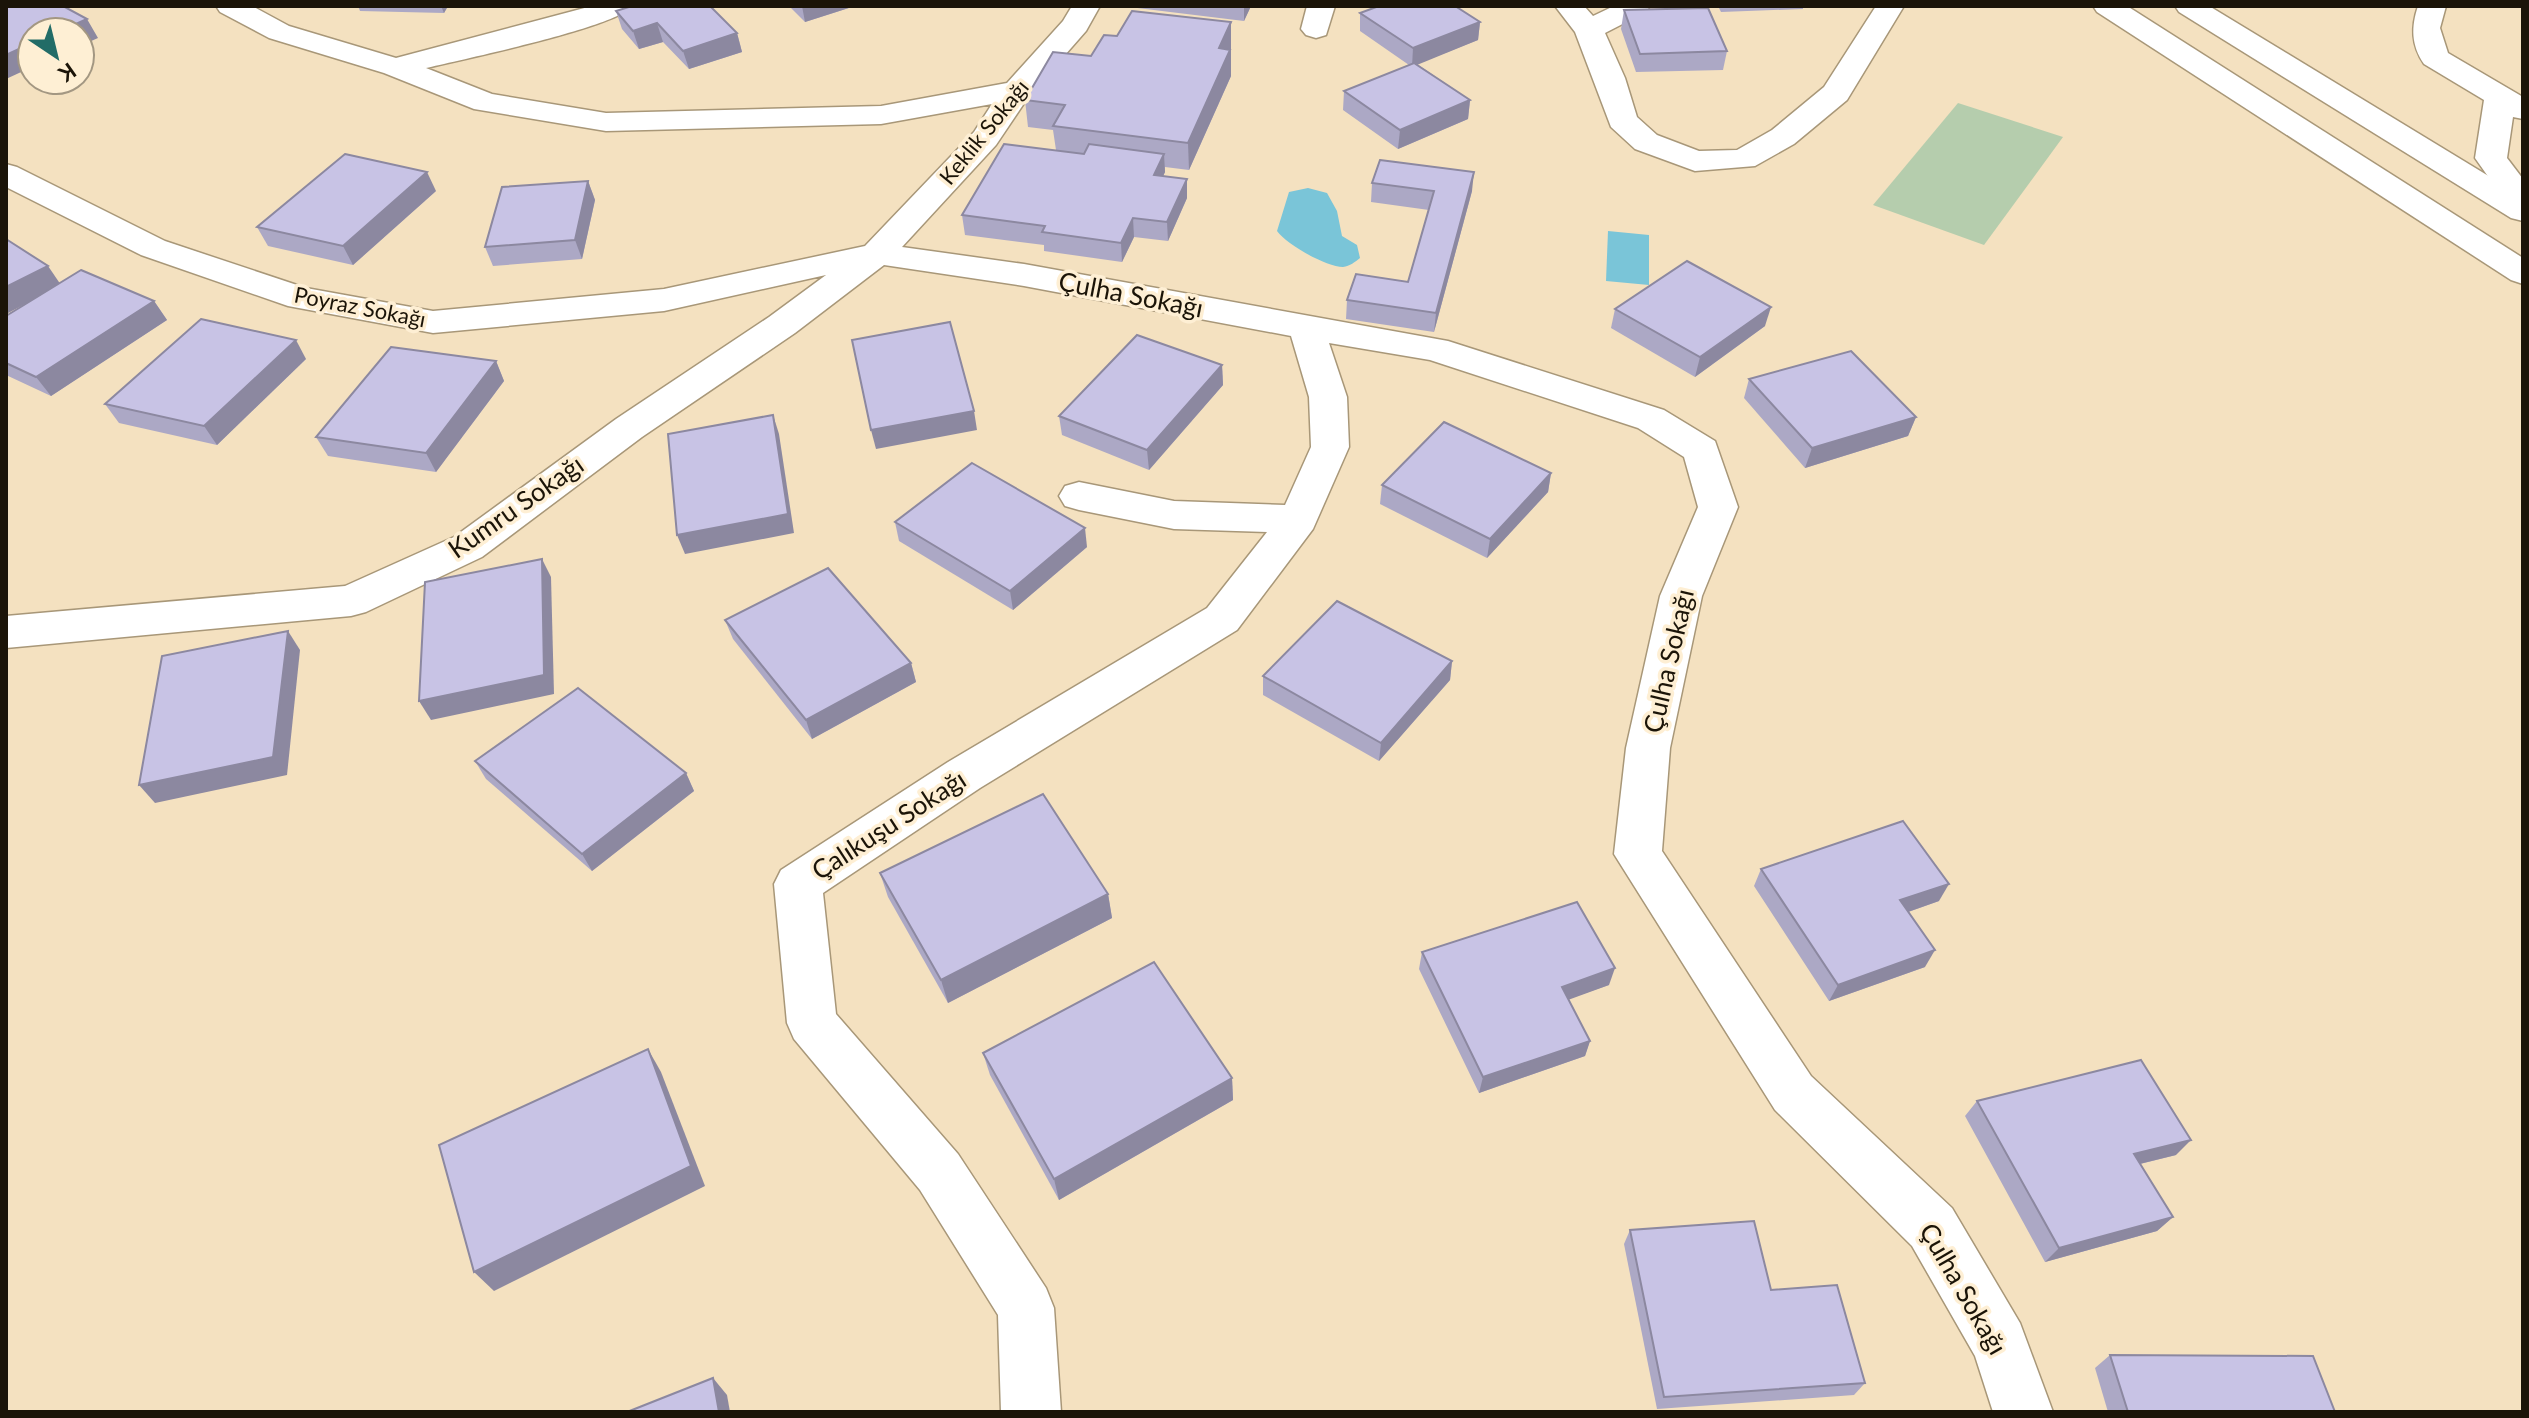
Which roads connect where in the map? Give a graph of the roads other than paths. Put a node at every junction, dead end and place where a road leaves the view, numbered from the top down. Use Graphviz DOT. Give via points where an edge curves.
graph roads {
  1 [pos="230,6"];
  2 [pos="618,6"];
  3 [pos="1086,6"];
  4 [pos="1569,6"];
  5 [pos="1636,6"];
  6 [pos="1890,6"];
  7 [pos="2107,6"];
  8 [pos="2189,6"];
  9 [pos="2432,6"];
  10 [pos="1589,30"];
  11 [pos="395,67"];
  12 [pos="1017,90"];
  13 [pos="2512,103"];
  14 [pos="6,174"];
  15 [pos="2523,202"];
  16 [pos="2523,211"];
  17 [pos="877,254"];
  18 [pos="2523,273"];
  19 [pos="1306,328"];
  20 [pos="1079,496"];
  21 [pos="1299,519"];
  22 [pos="6,632"];
  23 [pos="1031,1412"];
  24 [pos="2023,1412"];
  1 -- 11 [label="main road" via="279,32"];
  2 -- 11 [label="main road"];
  3 -- 12 [label="main road, Keklik Sokağı" via="1076,25"];
  4 -- 10 [label="main road"];
  5 -- 10 [label="main road"];
  6 -- 10 [label="main road" via="1836,93 1783,137 1744,159 1695,161 1646,142 1622,120"];
  7 -- 18 [label="main road"];
  8 -- 16 [label="main road"];
  9 -- 13 [label="main road" via="2425,28 2435,58"];
  11 -- 12 [label="main road" via="485,102 606,122 881,115"];
  12 -- 17 [label="main road, Keklik Sokağı" via="985,138"];
  13 -- 15 [label="main road" via="2491,158"];
  14 -- 17 [label="main road, Poyraz Sokağı" via="153,248 300,298 433,322 664,300"];
  17 -- 19 [label="main road, Çulha Sokağı" via="1024,275"];
  17 -- 22 [label="main road, Kumru Sokağı" via="468,547 351,601"];
  19 -- 21 [label="main road, Çalıkuşu Sokağı" via="1328,397 1330,447"];
  19 -- 24 [label="main road, Çulha Sokağı" via="1435,349 1651,419 1701,450 1718,507 1681,596 1648,748 1638,854 1793,1093 1932,1227 2000,1343"];
  20 -- 21 [label="main road" via="1174,515"];
  21 -- 23 [label="main road, Çalıkuşu Sokağı" via="1222,619 964,775 798,884 812,1023 939,1172 1026,1308"];
}
